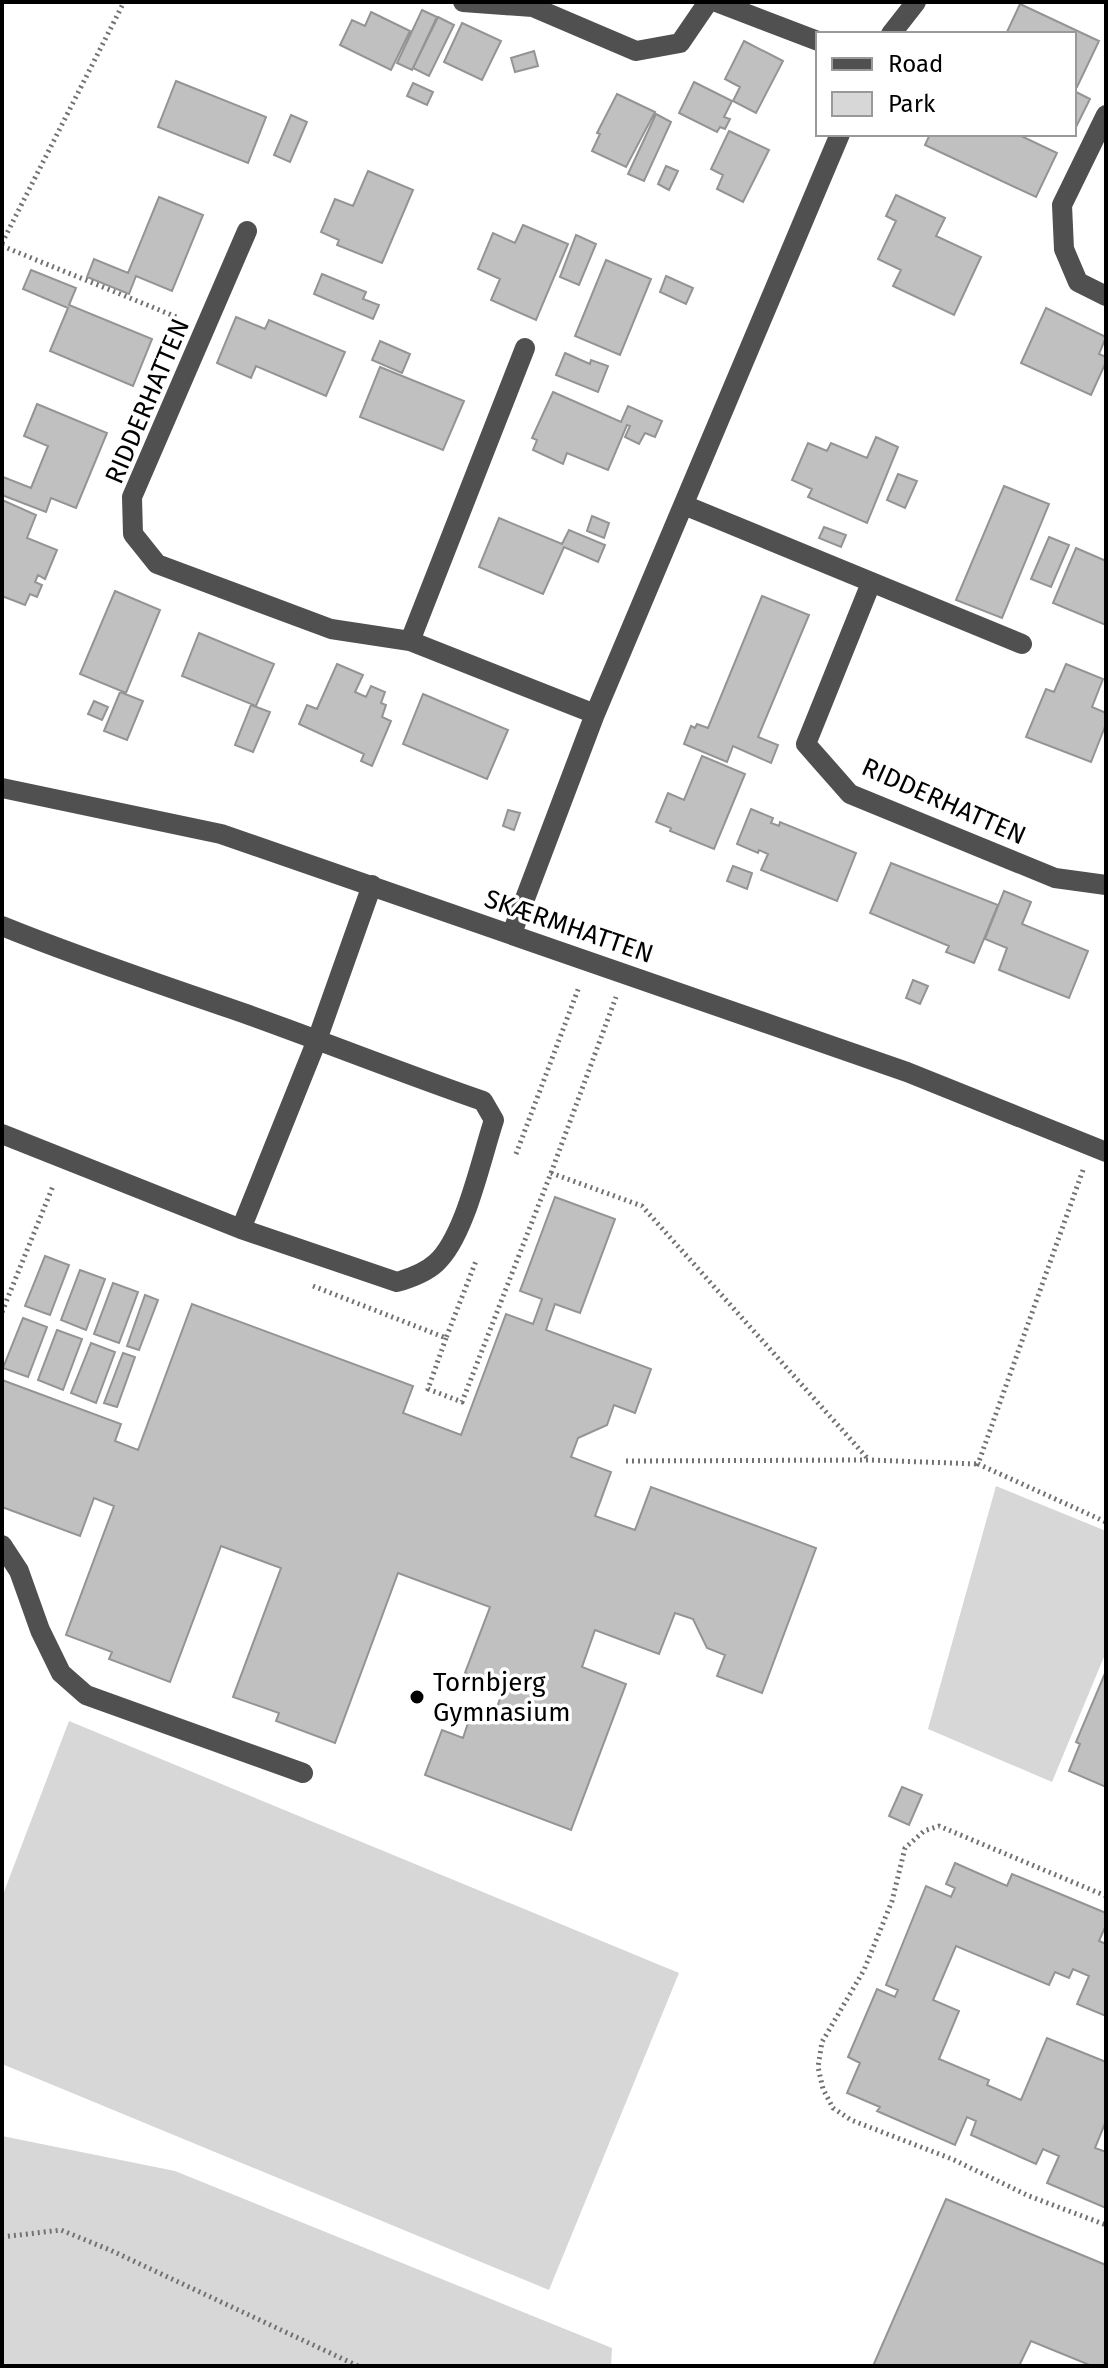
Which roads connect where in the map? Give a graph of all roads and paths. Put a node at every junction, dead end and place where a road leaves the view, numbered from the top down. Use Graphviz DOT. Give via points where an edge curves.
graph roads {
  1 [pos="124,2"];
  2 [pos="463,2"];
  3 [pos="708,2"];
  4 [pos="716,2"];
  5 [pos="916,2"];
  6 [pos="893,32"];
  7 [pos="816,40"];
  8 [pos="1106,115"];
  9 [pos="839,136"];
  10 [pos="247,231"];
  11 [pos="2,245"];
  12 [pos="1106,296"];
  13 [pos="205,329"];
  14 [pos="525,348"];
  15 [pos="684,505"];
  16 [pos="871,583"];
  17 [pos="410,641"];
  18 [pos="1022,644"];
  19 [pos="595,714"];
  20 [pos="2,788"];
  21 [pos="372,885"];
  22 [pos="1106,885"];
  23 [pos="2,926"];
  24 [pos="512,933"];
  25 [pos="589,961"];
  26 [pos="625,973"];
  27 [pos="317,1040"];
  28 [pos="2,1134"];
  29 [pos="1098,1149"];
  30 [pos="512,1164"];
  31 [pos="551,1173"];
  32 [pos="40,1181"];
  33 [pos="53,1186"];
  34 [pos="68,1191"];
  35 [pos="241,1229"];
  36 [pos="479,1251"];
  37 [pos="301,1282"];
  38 [pos="2,1312"];
  39 [pos="446,1338"];
  40 [pos="869,1460"];
  41 [pos="626,1461"];
  42 [pos="978,1464"];
  43 [pos="1106,1522"];
  44 [pos="2,1545"];
  45 [pos="303,1773"];
  46 [pos="1106,1896"];
  47 [pos="1106,2225"];
  48 [pos="2,2237"];
  49 [pos="358,2366"];
  1 -- 11 [label="path"];
  2 -- 3 [label="street" via="533,7 636,51 680,43"];
  4 -- 7 [label="street"];
  5 -- 6 [label="street"];
  8 -- 12 [label="street" via="1062,205 1064,249 1078,282"];
  9 -- 15 [label="street"];
  10 -- 13 [label="street, RIDDERHATTEN"];
  11 -- 13 [label="path"];
  13 -- 17 [label="street, RIDDERHATTEN" via="132,497 133,534 157,564 331,629"];
  14 -- 17 [label="street"];
  15 -- 16 [label="street"];
  15 -- 19 [label="street"];
  16 -- 18 [label="street"];
  16 -- 22 [label="street, RIDDERHATTEN" via="806,744 850,794 1055,878"];
  17 -- 19 [label="street, RIDDERHATTEN"];
  19 -- 24 [label="street"];
  20 -- 21 [label="street, SKÆRMHATTEN" via="221,834"];
  21 -- 24 [label="street, SKÆRMHATTEN"];
  21 -- 27 [label="street"];
  23 -- 27 [label="street"];
  24 -- 25 [label="street, SKÆRMHATTEN"];
  25 -- 26 [label="street, SKÆRMHATTEN"];
  25 -- 30 [label="path"];
  26 -- 29 [label="street, SKÆRMHATTEN" via="907,1072"];
  26 -- 31 [label="path"];
  27 -- 35 [label="street"];
  27 -- 35 [label="street" via="483,1101 494,1120 455,1242 435,1264 397,1282"];
  28 -- 35 [label="street"];
  29 -- 42 [label="path"];
  31 -- 39 [label="path" via="462,1402 428,1389"];
  31 -- 40 [label="path" via="642,1206"];
  32 -- 33 [label="path"];
  33 -- 34 [label="path"];
  33 -- 38 [label="path"];
  36 -- 39 [label="path"];
  37 -- 39 [label="path"];
  40 -- 41 [label="path"];
  40 -- 42 [label="path"];
  42 -- 43 [label="path"];
  44 -- 45 [label="street" via="19,1571 61,1673 86,1695"];
  46 -- 47 [label="path" via="939,1826 924,1831 905,1848 892,1901 864,1970 822,2042 818,2067 833,2108 851,2120"];
  48 -- 49 [label="path" via="61,2230"];
}
